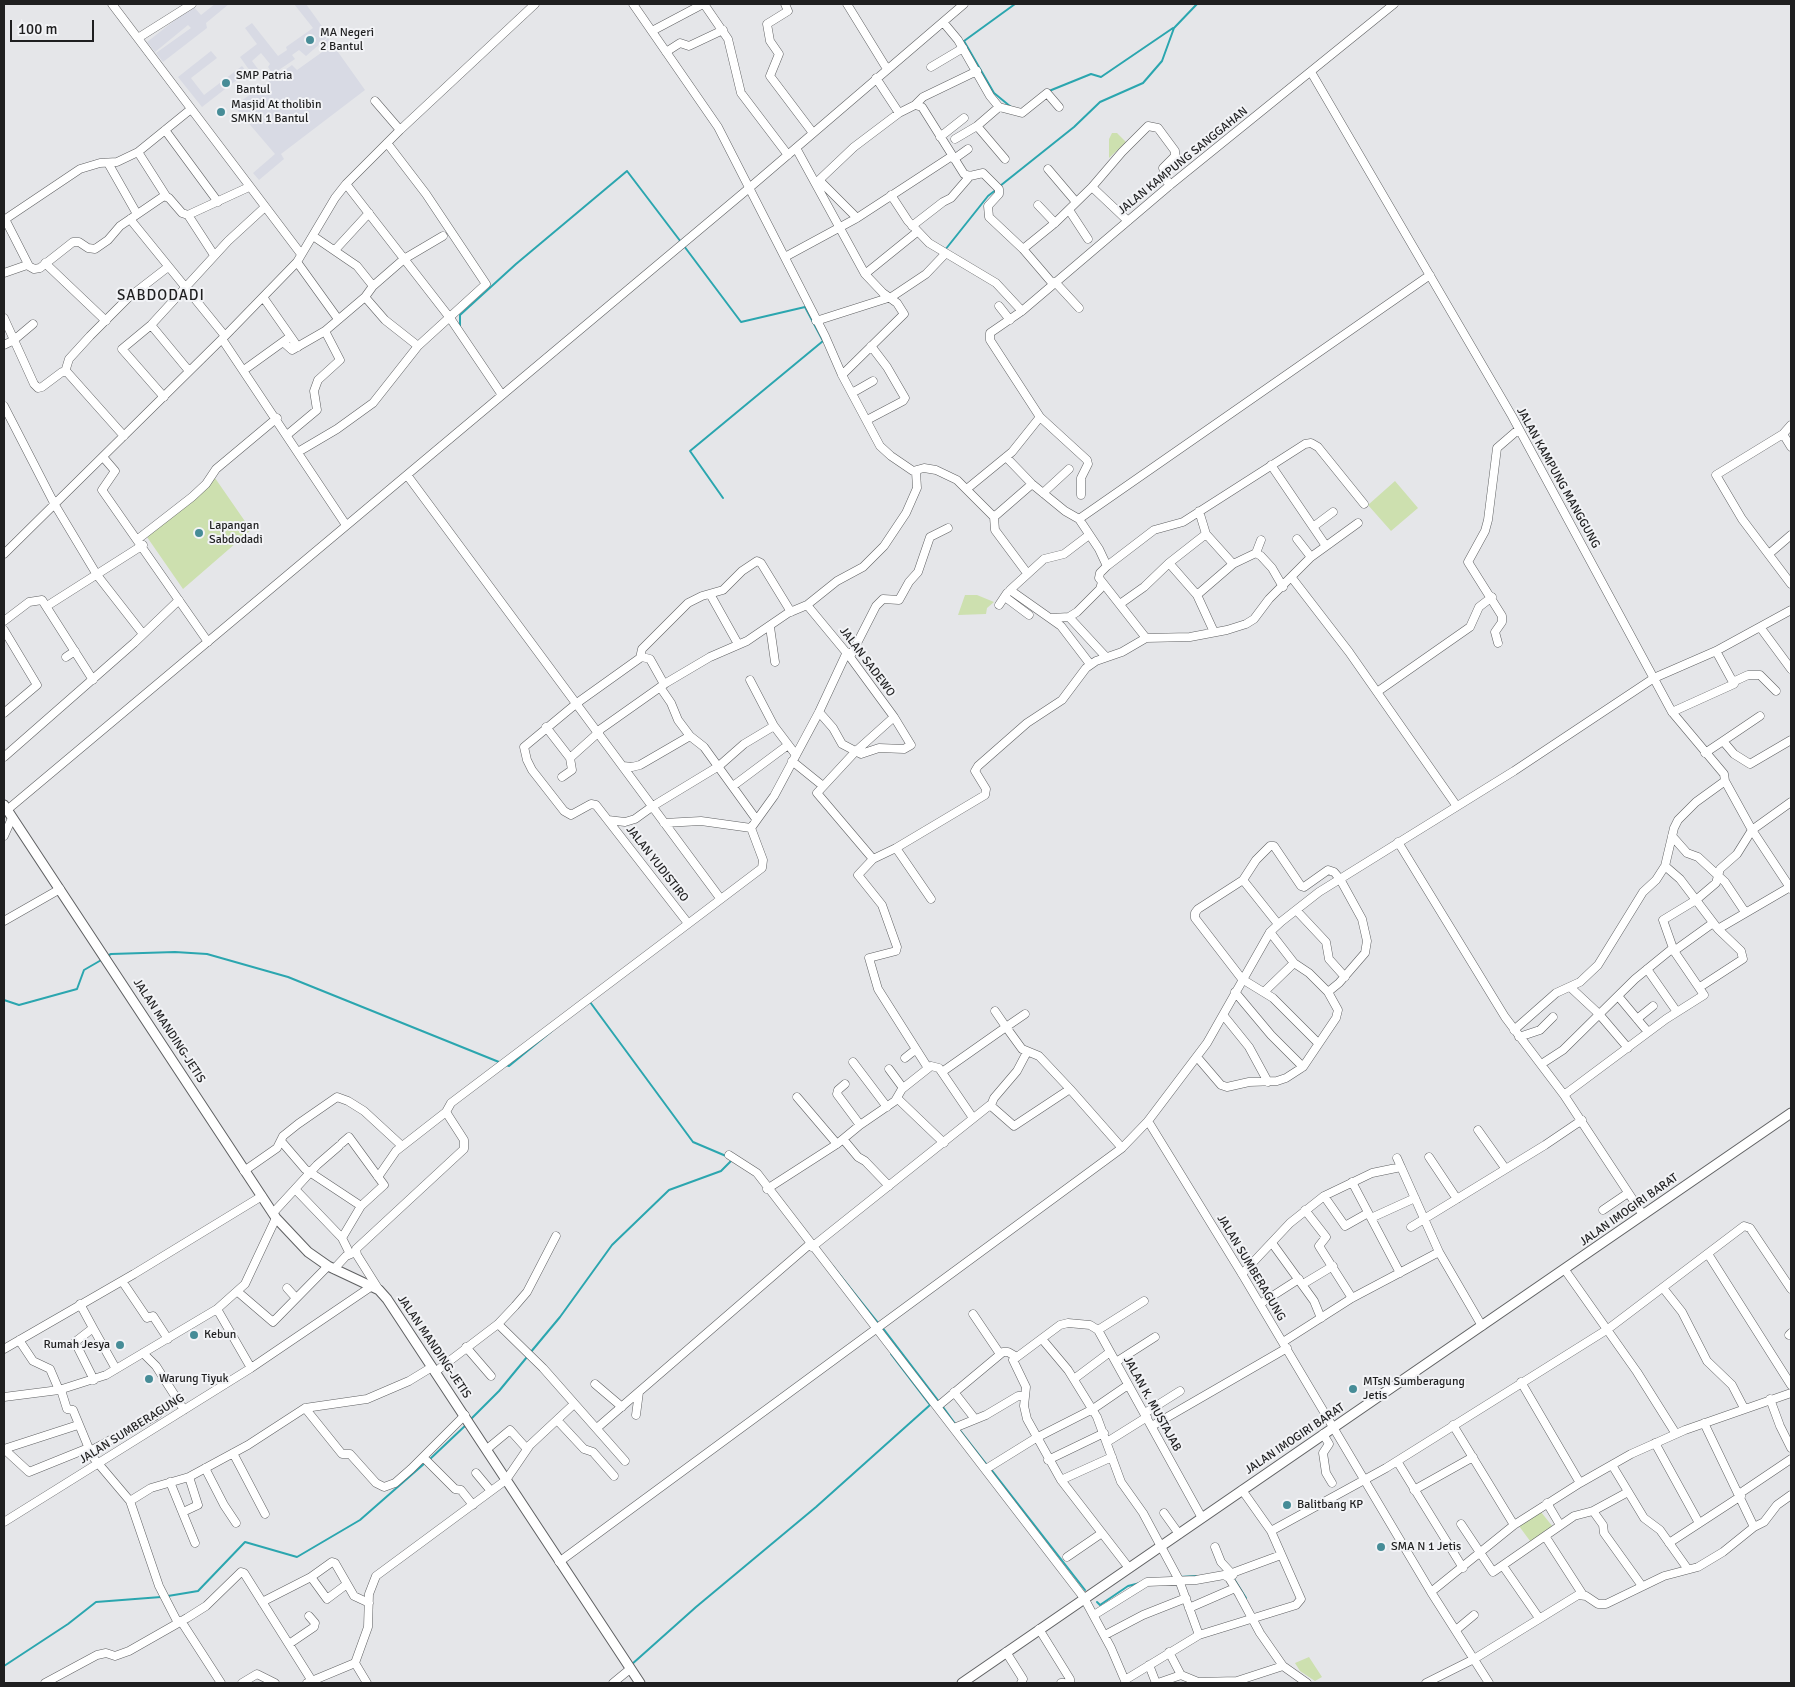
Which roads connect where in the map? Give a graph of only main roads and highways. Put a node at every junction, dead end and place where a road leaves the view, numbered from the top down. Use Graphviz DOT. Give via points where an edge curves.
graph roads {
  1 [pos="8,811"];
  2 [pos="1791,1113"];
  3 [pos="640,1683"];
  4 [pos="962,1683"];
  1 -- 3 [label="main road, JALAN MANDING-JETIS" via="275,1216 308,1252 331,1268 375,1288 466,1416"];
  2 -- 4 [label="main road, JALAN IMOGIRI BARAT"];
}
